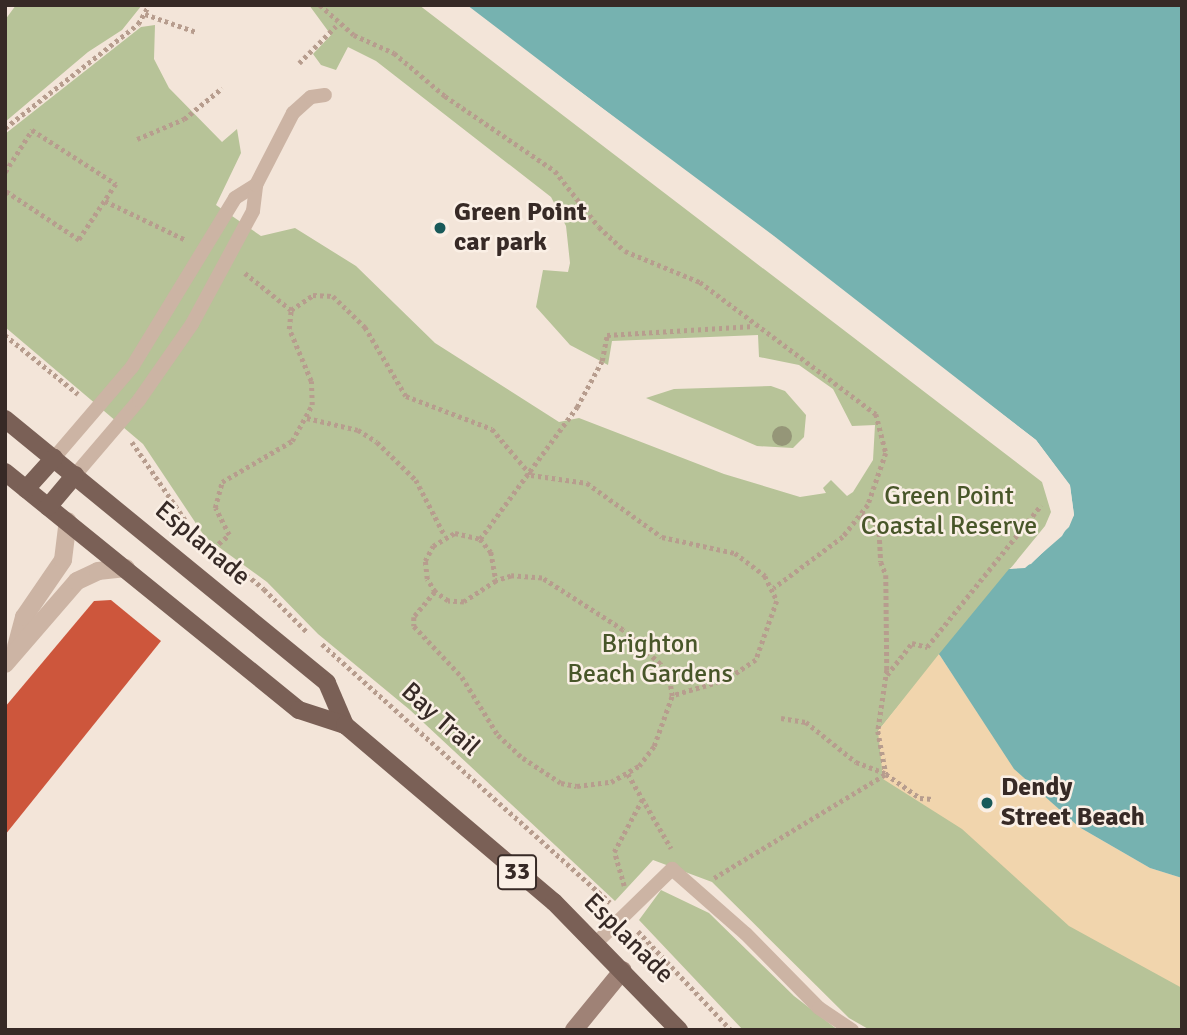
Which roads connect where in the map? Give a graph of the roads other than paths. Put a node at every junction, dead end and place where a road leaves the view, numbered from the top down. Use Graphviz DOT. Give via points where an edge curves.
graph roads {
  1 [pos="326,95"];
  2 [pos="256,185"];
  3 [pos="5,419"];
  4 [pos="54,458"];
  5 [pos="5,472"];
  6 [pos="75,475"];
  7 [pos="26,489"];
  8 [pos="48,507"];
  9 [pos="68,521"];
  10 [pos="126,568"];
  11 [pos="8,660"];
  12 [pos="345,725"];
  13 [pos="597,942"];
  14 [pos="623,970"];
  15 [pos="574,1030"];
  16 [pos="679,1030"];
  17 [pos="852,1030"];
  1 -- 2 [label="lane" via="311,97 293,113"];
  2 -- 4 [label="lane" via="235,198 132,367"];
  2 -- 6 [label="lane" via="253,211 229,260 166,363"];
  3 -- 4 [label="main road, Esplanade / 33"];
  4 -- 6 [label="main road, Esplanade / 33"];
  4 -- 7 [label="main road"];
  5 -- 7 [label="main road, Esplanade / 33"];
  6 -- 8 [label="main road"];
  6 -- 12 [label="main road, Esplanade / 33" via="327,683"];
  7 -- 8 [label="main road, Esplanade / 33"];
  8 -- 9 [label="main road, Esplanade / 33"];
  9 -- 10 [label="main road, Esplanade / 33"];
  9 -- 11 [label="street" via="63,560 24,617"];
  10 -- 11 [label="street" via="98,571 76,581"];
  10 -- 12 [label="main road, Esplanade / 33" via="299,710"];
  12 -- 13 [label="main road, Esplanade / 33"];
  13 -- 14 [label="main road, Esplanade / 33"];
  13 -- 17 [label="lane" via="672,869 819,1008"];
  14 -- 15 [label="street"];
  14 -- 16 [label="main road, Esplanade / 33"];
}
